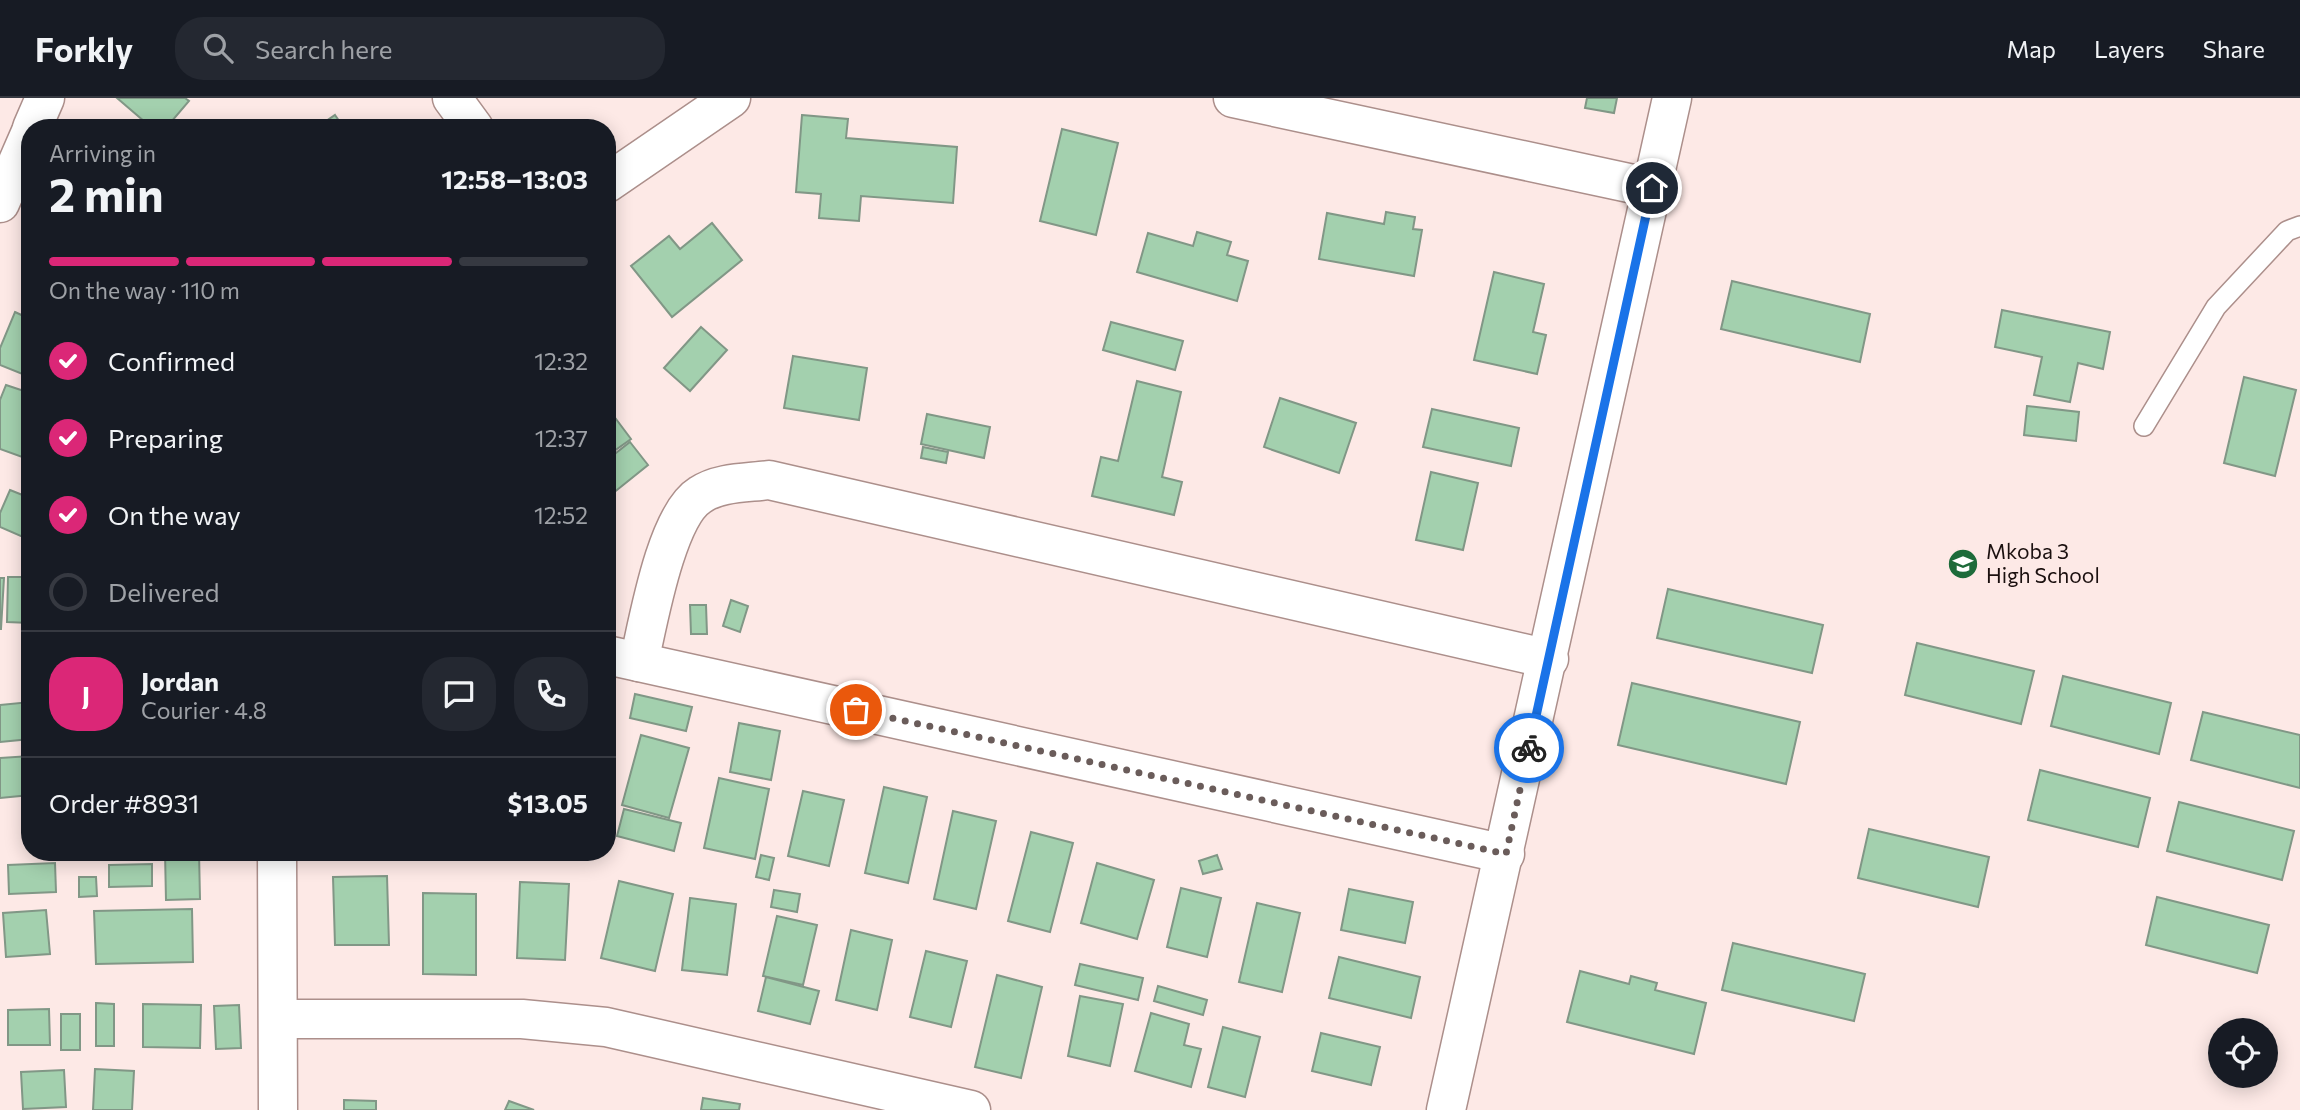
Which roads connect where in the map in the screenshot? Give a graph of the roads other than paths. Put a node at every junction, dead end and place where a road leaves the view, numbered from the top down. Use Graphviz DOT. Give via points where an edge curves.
graph roads {
  1 [pos="45,98"];
  2 [pos="452,98"];
  3 [pos="731,98"];
  4 [pos="1233,98"];
  5 [pos="1672,98"];
  6 [pos="33,119"];
  7 [pos="467,119"];
  8 [pos="21,141"];
  9 [pos="616,177"];
  10 [pos="1652,188"];
  11 [pos="0,203"];
  12 [pos="2300,226"];
  13 [pos="2144,426"];
  14 [pos="623,658"];
  15 [pos="1549,659"];
  16 [pos="1506,854"];
  17 [pos="277,861"];
  18 [pos="279,1019"];
  19 [pos="278,1110"];
  20 [pos="971,1110"];
  21 [pos="1446,1110"];
  1 -- 6 [label="street"];
  2 -- 7 [label="street"];
  3 -- 9 [label="street"];
  4 -- 10 [label="street"];
  5 -- 10 [label="street"];
  8 -- 11 [label="street"];
  10 -- 15 [label="street"];
  12 -- 13 [label="lane" via="2287,231 2216,307"];
  14 -- 15 [label="street" via="663,559 698,495 769,480"];
  14 -- 16 [label="street"];
  15 -- 16 [label="street"];
  16 -- 21 [label="street"];
  17 -- 18 [label="street"];
  18 -- 19 [label="street"];
  18 -- 20 [label="street" via="522,1020 606,1027"];
}
